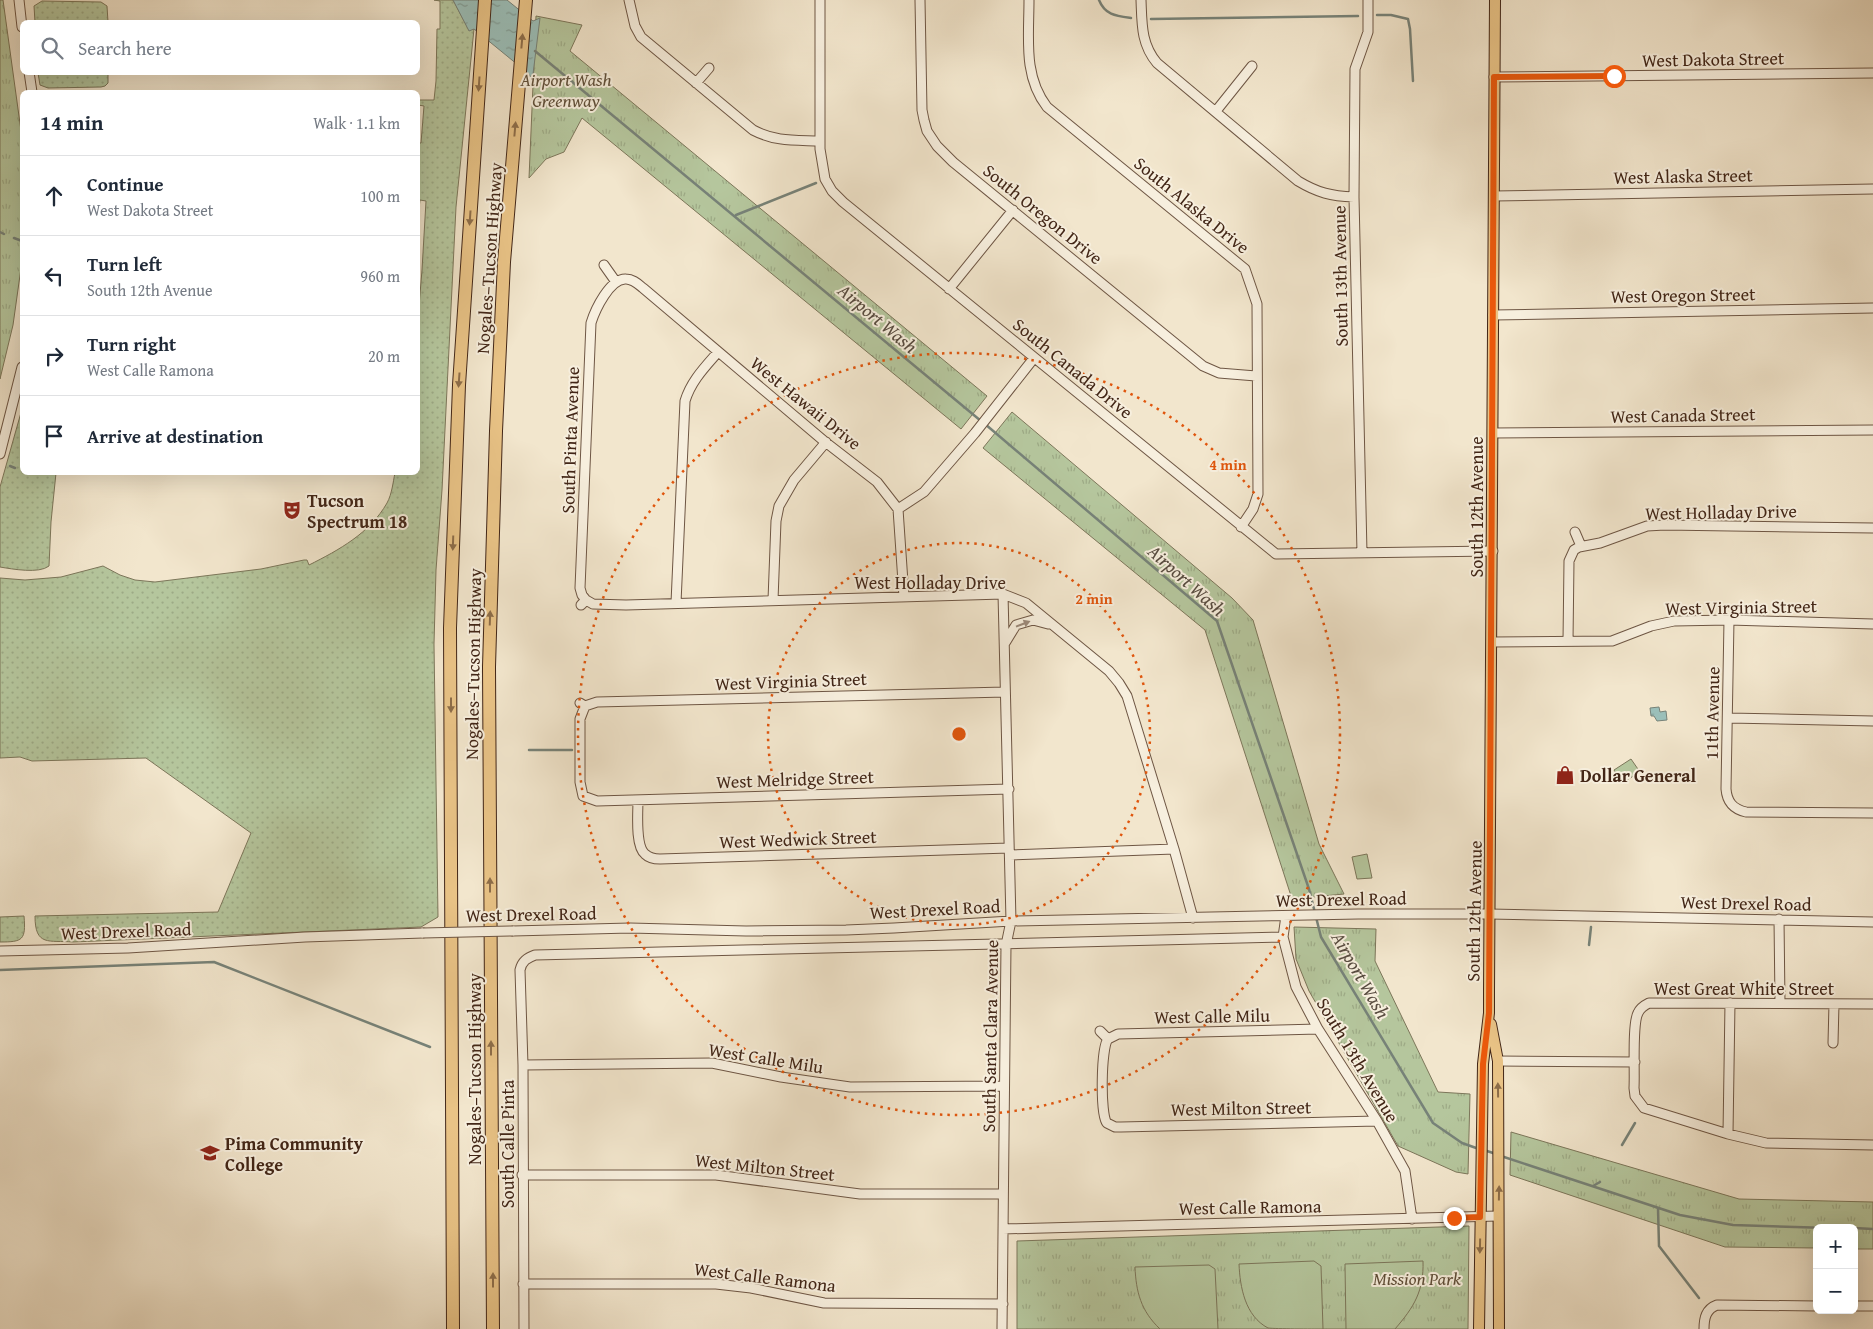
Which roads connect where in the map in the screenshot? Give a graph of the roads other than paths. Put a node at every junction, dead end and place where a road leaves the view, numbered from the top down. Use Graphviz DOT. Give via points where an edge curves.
graph roads {
  1 [pos="18,0"];
  2 [pos="485,0"];
  3 [pos="526,0"];
  4 [pos="629,0"];
  5 [pos="820,0"];
  6 [pos="920,0"];
  7 [pos="1029,0"];
  8 [pos="1141,0"];
  9 [pos="1368,0"];
  10 [pos="1495,0"];
  11 [pos="21,20"];
  12 [pos="1252,66"];
  13 [pos="709,68"];
  14 [pos="1873,73"];
  15 [pos="29,75"];
  16 [pos="1494,77"];
  17 [pos="696,82"];
  18 [pos="32,90"];
  19 [pos="1216,111"];
  20 [pos="820,140"];
  21 [pos="1873,189"];
  22 [pos="1494,196"];
  23 [pos="1354,197"];
  24 [pos="1013,210"];
  25 [pos="604,265"];
  26 [pos="616,282"];
  27 [pos="949,289"];
  28 [pos="1873,308"];
  29 [pos="1493,314"];
  30 [pos="718,352"];
  31 [pos="1034,358"];
  32 [pos="20,375"];
  33 [pos="1256,376"];
  34 [pos="1873,430"];
  35 [pos="1493,434"];
  36 [pos="826,442"];
  37 [pos="0,454"];
  38 [pos="898,509"];
  39 [pos="1240,527"];
  40 [pos="1873,528"];
  41 [pos="1575,532"];
  42 [pos="1577,548"];
  43 [pos="1493,551"];
  44 [pos="1362,553"];
  45 [pos="1003,594"];
  46 [pos="904,597"];
  47 [pos="773,600"];
  48 [pos="584,602"];
  49 [pos="676,603"];
  50 [pos="1730,620"];
  51 [pos="1873,624"];
  52 [pos="1052,625"];
  53 [pos="1568,641"];
  54 [pos="1492,642"];
  55 [pos="1004,645"];
  56 [pos="1005,692"];
  57 [pos="1728,718"];
  58 [pos="1873,721"];
  59 [pos="1008,788"];
  60 [pos="580,799"];
  61 [pos="638,800"];
  62 [pos="1873,813"];
  63 [pos="1174,849"];
  64 [pos="1009,851"];
  65 [pos="1490,914"];
  66 [pos="1286,916"];
  67 [pos="1193,918"];
  68 [pos="1779,920"];
  69 [pos="1011,921"];
  70 [pos="1873,922"];
  71 [pos="1283,937"];
  72 [pos="1006,945"];
  73 [pos="0,951"];
  74 [pos="524,960"];
  75 [pos="1780,1003"];
  76 [pos="1730,1004"];
  77 [pos="1834,1004"];
  78 [pos="1873,1004"];
  79 [pos="1489,1013"];
  80 [pos="1318,1029"];
  81 [pos="1100,1031"];
  82 [pos="1108,1038"];
  83 [pos="1833,1043"];
  84 [pos="1498,1061"];
  85 [pos="1635,1062"];
  86 [pos="523,1065"];
  87 [pos="1004,1086"];
  88 [pos="1376,1120"];
  89 [pos="1728,1134"];
  90 [pos="1873,1145"];
  91 [pos="522,1175"];
  92 [pos="1003,1194"];
  93 [pos="1498,1216"];
  94 [pos="1480,1217"];
  95 [pos="1412,1219"];
  96 [pos="1003,1229"];
  97 [pos="524,1284"];
  98 [pos="1002,1304"];
  99 [pos="1813,1306"];
  100 [pos="1858,1306"];
  101 [pos="1873,1306"];
  102 [pos="453,1329"];
  103 [pos="493,1329"];
  104 [pos="524,1329"];
  105 [pos="1002,1329"];
  106 [pos="1479,1329"];
  107 [pos="1499,1329"];
  108 [pos="1704,1329"];
  1 -- 11 [label="street"];
  2 -- 102 [label="highway, Nogales–Tucson Highway, one-way" via="458,394 450,628"];
  103 -- 3 [label="highway, Nogales–Tucson Highway, one-way" via="489,666 503,292"];
  4 -- 17 [label="street" via="635,26 642,37"];
  5 -- 20 [label="street, South Canada Drive"];
  6 -- 24 [label="street, South Oregon Drive" via="922,110 927,131 953,162"];
  7 -- 33 [label="street, South Alaska Drive" via="1030,70 1035,90 1047,107 1245,269 1257,304"];
  8 -- 19 [label="street" via="1142,32 1147,49 1157,63"];
  9 -- 23 [label="street, South 13th Avenue" via="1368,32 1355,69"];
  10 -- 16 [label="main road, South 12th Avenue"];
  12 -- 19 [label="street"];
  13 -- 17 [label="street"];
  14 -- 16 [label="street, West Dakota Street"];
  15 -- 18 [label="street"];
  16 -- 22 [label="main road, South 12th Avenue"];
  17 -- 20 [label="street" via="752,130 780,140"];
  19 -- 23 [label="street" via="1298,181 1333,196"];
  20 -- 27 [label="street, South Canada Drive" via="825,179 832,191"];
  21 -- 22 [label="street, West Alaska Street"];
  22 -- 29 [label="main road, South 12th Avenue"];
  23 -- 44 [label="street, South 13th Avenue"];
  24 -- 27 [label="street"];
  24 -- 33 [label="street, South Oregon Drive" via="1203,366 1219,373"];
  25 -- 26 [label="street"];
  26 -- 30 [label="street, West Hawaii Drive" via="627,279 635,282"];
  26 -- 48 [label="street, South Pinta Avenue" via="606,294 592,323 580,588"];
  27 -- 31 [label="street, South Canada Drive"];
  28 -- 29 [label="street, West Oregon Street"];
  29 -- 35 [label="main road, South 12th Avenue"];
  30 -- 36 [label="street, West Hawaii Drive"];
  30 -- 49 [label="street" via="698,374 685,401"];
  31 -- 38 [label="street" via="924,492"];
  31 -- 39 [label="street, South Canada Drive"];
  32 -- 37 [label="street"];
  33 -- 39 [label="street, South Alaska Drive" via="1258,494 1253,509"];
  34 -- 35 [label="street, West Canada Street"];
  35 -- 43 [label="main road, South 12th Avenue"];
  36 -- 38 [label="street, West Hawaii Drive" via="877,482"];
  36 -- 47 [label="street" via="794,480 779,506"];
  38 -- 46 [label="street"];
  39 -- 44 [label="street, South Canada Drive" via="1276,554"];
  40 -- 42 [label="street, West Holladay Drive" via="1647,526"];
  41 -- 42 [label="street"];
  42 -- 53 [label="street" via="1569,561"];
  43 -- 44 [label="street, South Canada Drive"];
  43 -- 54 [label="main road, South 12th Avenue"];
  45 -- 46 [label="street, West Holladay Drive"];
  45 -- 52 [label="street, West Holladay Drive" via="1026,603"];
  45 -- 55 [label="street, South Santa Clara Avenue"];
  46 -- 47 [label="street, West Holladay Drive"];
  47 -- 49 [label="street, West Holladay Drive"];
  48 -- 49 [label="street, West Holladay Drive" via="600,605"];
  50 -- 51 [label="street, West Virginia Street"];
  50 -- 53 [label="street, West Virginia Street" via="1665,622 1612,641"];
  50 -- 57 [label="street, 11th Avenue"];
  55 -- 52 [label="street, one-way" via="1016,625 1033,620"];
  52 -- 63 [label="street, West Holladay Drive" via="1109,672 1127,696"];
  53 -- 54 [label="street, West Virginia Street"];
  54 -- 65 [label="main road, South 12th Avenue"];
  55 -- 56 [label="street, South Santa Clara Avenue"];
  56 -- 59 [label="street, South Santa Clara Avenue"];
  56 -- 60 [label="street, West Virginia Street" via="583,704 580,719"];
  57 -- 58 [label="street"];
  57 -- 62 [label="street, 11th Avenue" via="1726,789 1731,807 1746,812"];
  59 -- 61 [label="street, West Melridge Street"];
  59 -- 64 [label="street, South Santa Clara Avenue"];
  60 -- 61 [label="street, West Melridge Street"];
  61 -- 64 [label="street, West Wedwick Street" via="641,857"];
  63 -- 64 [label="street, West Wedwick Street"];
  63 -- 67 [label="street, West Holladay Drive"];
  64 -- 69 [label="street, South Santa Clara Avenue"];
  65 -- 66 [label="street, West Drexel Road"];
  65 -- 68 [label="street, West Drexel Road"];
  65 -- 79 [label="main road, South 12th Avenue"];
  66 -- 67 [label="street, West Drexel Road"];
  66 -- 71 [label="street, South 13th Avenue"];
  67 -- 69 [label="street, West Drexel Road"];
  68 -- 70 [label="street, West Drexel Road"];
  68 -- 75 [label="street"];
  69 -- 72 [label="street, South Santa Clara Avenue"];
  69 -- 73 [label="street, West Drexel Road, bridge" via="846,930 630,928 423,933"];
  71 -- 72 [label="street, West Drexel Road"];
  71 -- 80 [label="street, South 13th Avenue" via="1296,987"];
  72 -- 74 [label="street, West Drexel Road" via="535,955"];
  72 -- 87 [label="street, South Santa Clara Avenue"];
  74 -- 86 [label="street, South Calle Pinta" via="520,970"];
  75 -- 76 [label="street, West Great White Street"];
  75 -- 77 [label="street, West Great White Street"];
  76 -- 85 [label="street, West Great White Street" via="1641,1004 1635,1024"];
  76 -- 89 [label="street"];
  77 -- 78 [label="street, West Great White Street"];
  77 -- 83 [label="street"];
  79 -- 84 [label="main road, South 12th Avenue"];
  79 -- 94 [label="main road, South 12th Avenue" via="1483,1064"];
  80 -- 82 [label="street, West Calle Milu" via="1118,1034"];
  80 -- 88 [label="street, South 13th Avenue"];
  81 -- 82 [label="street"];
  82 -- 88 [label="street, West Milton Street" via="1104,1046 1103,1127"];
  84 -- 85 [label="street"];
  93 -- 84 [label="main road, South 12th Avenue, one-way"];
  85 -- 89 [label="street, West Great White Street" via="1634,1096 1644,1108"];
  86 -- 87 [label="street, West Calle Milu" via="712,1063 850,1087"];
  86 -- 91 [label="street, South Calle Pinta"];
  87 -- 92 [label="street, South Santa Clara Avenue"];
  88 -- 95 [label="street, South 13th Avenue" via="1405,1171"];
  89 -- 90 [label="street, West Great White Street" via="1766,1143"];
  91 -- 92 [label="street, West Milton Street" via="716,1175 860,1194"];
  91 -- 97 [label="street, South Calle Pinta"];
  92 -- 96 [label="street, South Santa Clara Avenue"];
  93 -- 94 [label="street, West Calle Ramona"];
  93 -- 107 [label="main road, South 12th Avenue"];
  94 -- 95 [label="street, West Calle Ramona"];
  94 -- 106 [label="main road, South 12th Avenue, one-way"];
  95 -- 96 [label="street, West Calle Ramona"];
  96 -- 98 [label="street, South Santa Clara Avenue"];
  97 -- 98 [label="street, West Calle Ramona" via="716,1284 824,1303"];
  97 -- 104 [label="street, South Calle Pinta"];
  98 -- 105 [label="street, South Santa Clara Avenue"];
  99 -- 108 [label="street" via="1707,1306"];
  100 -- 101 [label="street"];
}
